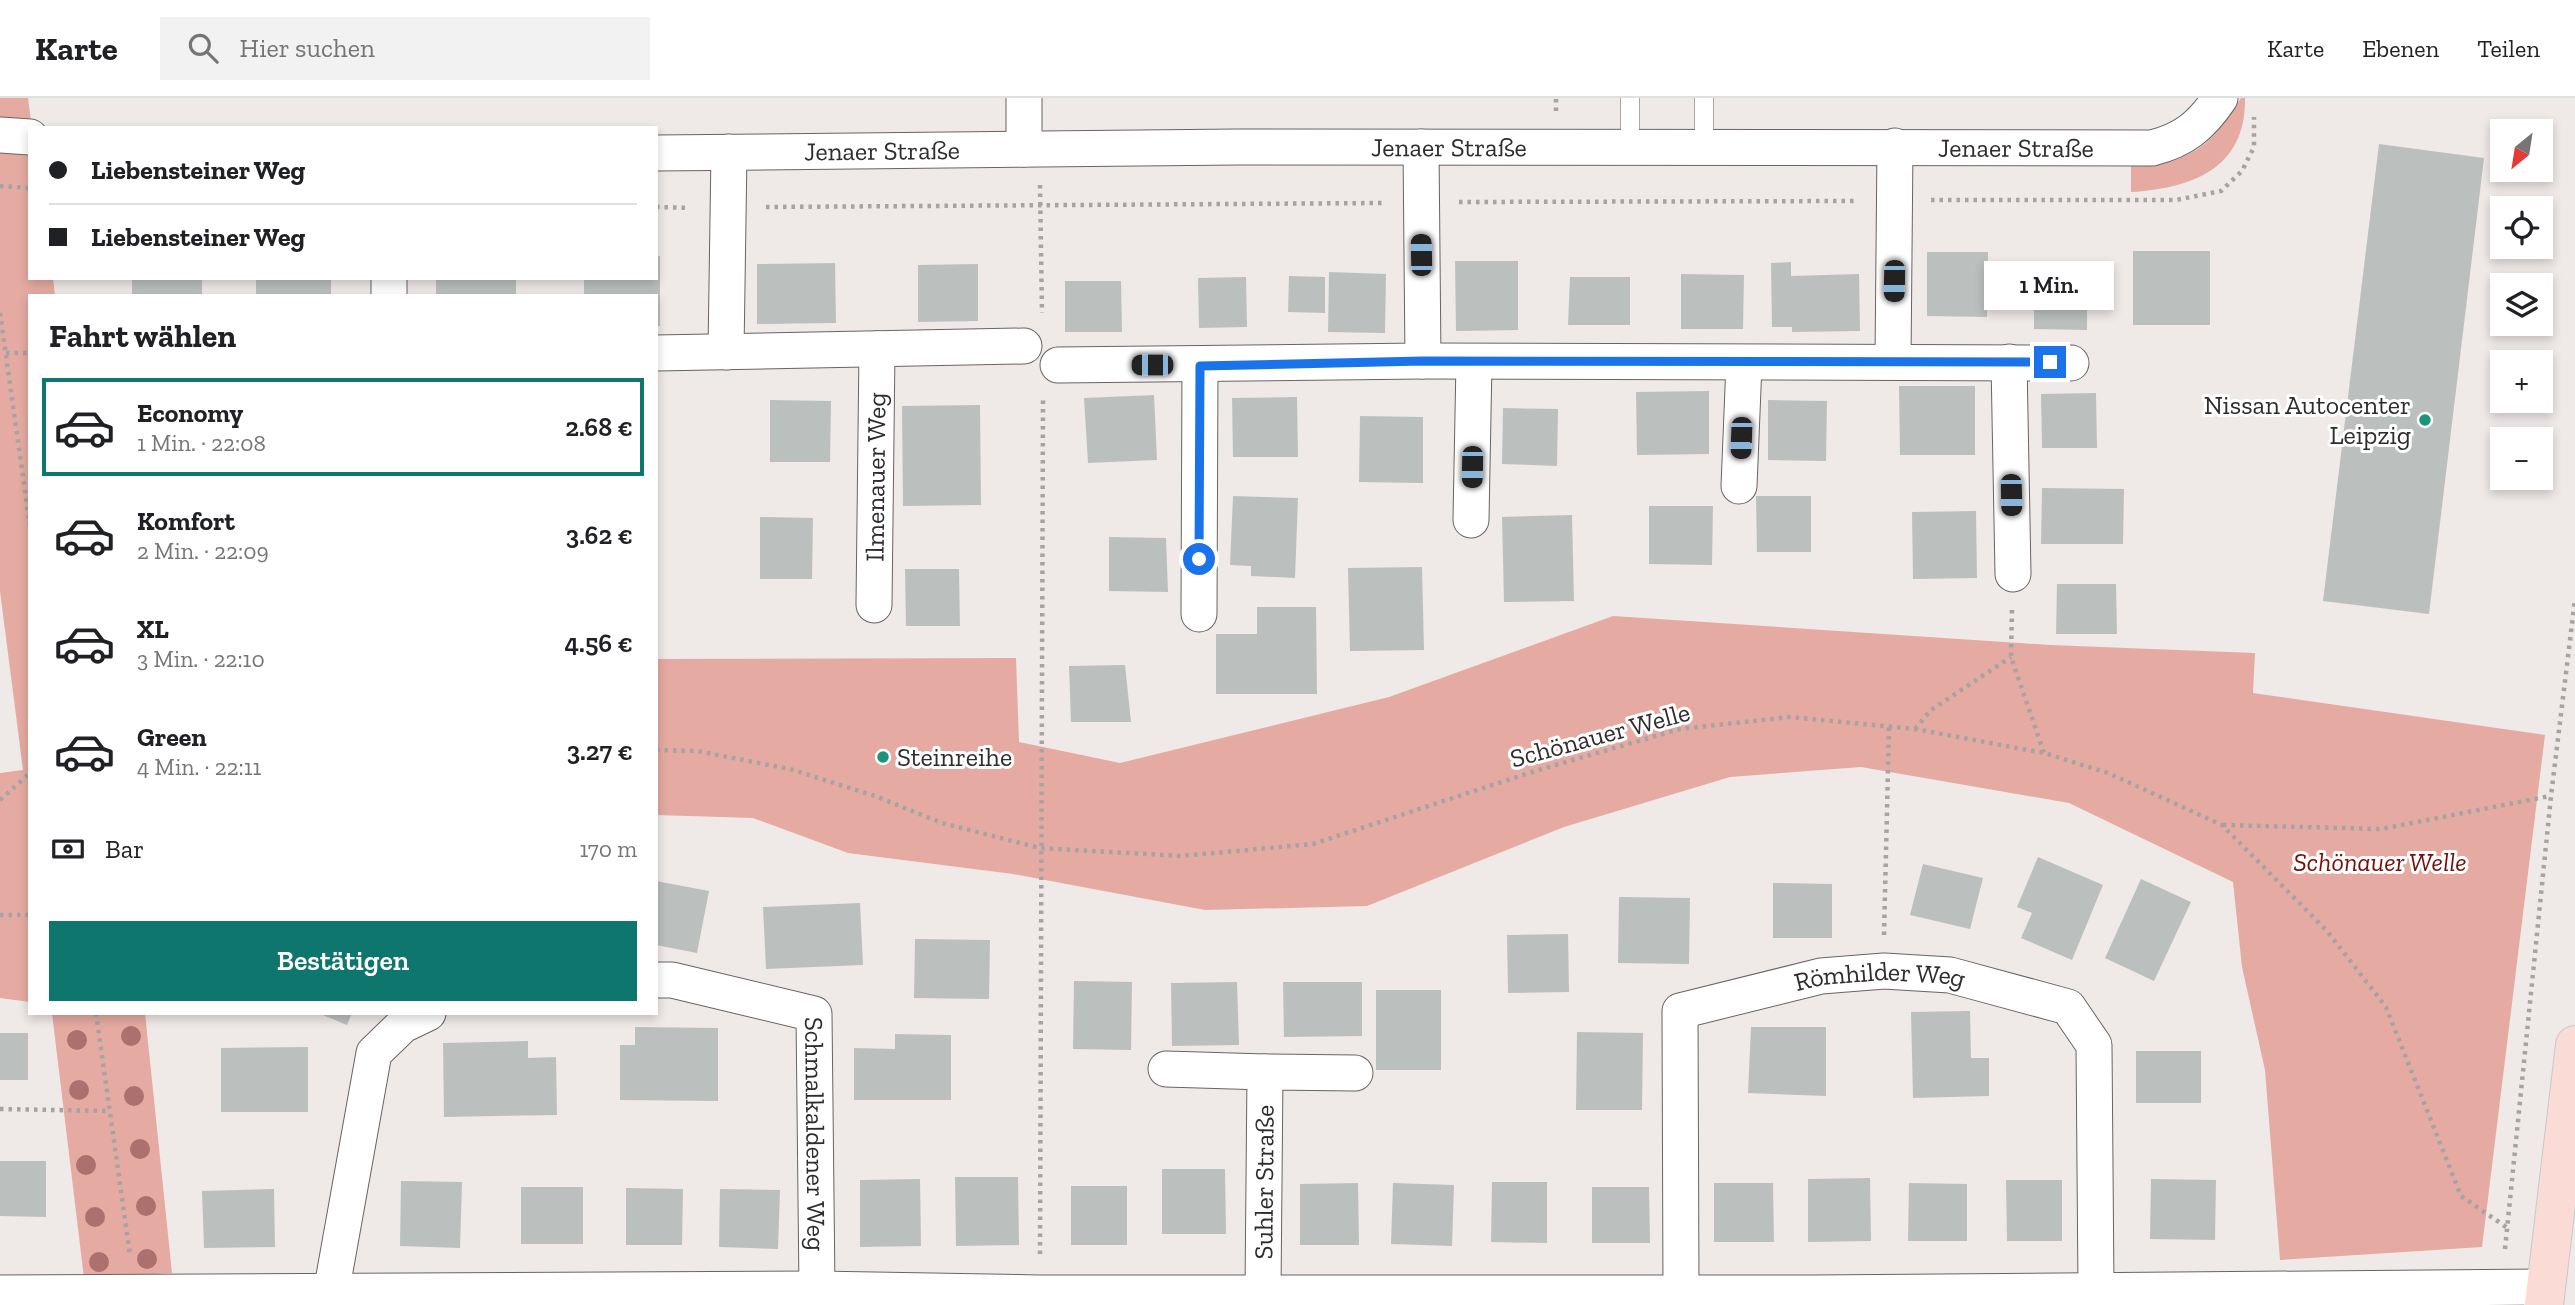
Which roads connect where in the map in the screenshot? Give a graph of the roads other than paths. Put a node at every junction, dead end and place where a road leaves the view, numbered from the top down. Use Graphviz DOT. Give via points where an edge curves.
graph roads {
  1 [pos="1024,98"];
  2 [pos="1630,98"];
  3 [pos="1704,98"];
  4 [pos="2220,98"];
  5 [pos="0,135"];
  6 [pos="28,137"];
  7 [pos="1895,146"];
  8 [pos="1421,147"];
  9 [pos="1630,148"];
  10 [pos="1704,148"];
  11 [pos="1031,149"];
  12 [pos="729,152"];
  13 [pos="658,153"];
  14 [pos="1033,333"];
  15 [pos="877,349"];
  16 [pos="726,352"];
  17 [pos="658,353"];
  18 [pos="1423,361"];
  19 [pos="1893,361"];
  20 [pos="1474,362"];
  21 [pos="2009,362"];
  22 [pos="2071,363"];
  23 [pos="1744,364"];
  24 [pos="1200,366"];
  25 [pos="1050,379"];
  26 [pos="1739,486"];
  27 [pos="1471,520"];
  28 [pos="2013,574"];
  29 [pos="874,605"];
  30 [pos="1199,614"];
  31 [pos="658,980"];
  32 [pos="424,1015"];
  33 [pos="2575,1045"];
  34 [pos="1166,1069"];
  35 [pos="1265,1072"];
  36 [pos="1354,1073"];
  37 [pos="817,1289"];
  38 [pos="2096,1289"];
  39 [pos="1263,1292"];
  40 [pos="1681,1292"];
  41 [pos="0,1293"];
  42 [pos="331,1293"];
  43 [pos="2545,1296"];
  44 [pos="779,1297"];
  1 -- 11 [label="street"];
  2 -- 9 [label="lane"];
  3 -- 10 [label="lane"];
  4 -- 7 [label="street, Jenaer Straße" via="2197,128 2176,142 2152,148"];
  5 -- 6 [label="street"];
  7 -- 10 [label="street, Jenaer Straße"];
  7 -- 19 [label="street"];
  8 -- 9 [label="street, Jenaer Straße"];
  8 -- 11 [label="street, Jenaer Straße"];
  8 -- 18 [label="street"];
  9 -- 10 [label="street, Jenaer Straße"];
  11 -- 12 [label="street, Jenaer Straße"];
  12 -- 13 [label="street, Jenaer Straße"];
  12 -- 16 [label="street"];
  14 -- 15 [label="street"];
  15 -- 16 [label="street"];
  15 -- 29 [label="street, Ilmenauer Weg"];
  16 -- 17 [label="street"];
  18 -- 20 [label="street"];
  18 -- 24 [label="street"];
  19 -- 21 [label="street"];
  19 -- 23 [label="street"];
  20 -- 23 [label="street"];
  20 -- 27 [label="street"];
  21 -- 22 [label="street"];
  21 -- 28 [label="street"];
  23 -- 26 [label="street"];
  24 -- 25 [label="street"];
  24 -- 30 [label="street"];
  31 -- 37 [label="street, Schmalkaldener Weg" via="814,1014"];
  32 -- 42 [label="street" via="403,1025 374,1053"];
  33 -- 43 [label="main road"];
  34 -- 35 [label="street, Suhler Straße"];
  35 -- 36 [label="street, Suhler Straße"];
  35 -- 39 [label="street, Suhler Straße"];
  37 -- 39 [label="street, Suhler Straße"];
  37 -- 44 [label="street, Suhler Straße"];
  38 -- 40 [label="street, Suhler Straße"];
  38 -- 40 [label="street, Römhilder Weg" via="2094,1045 2068,1007 1950,975 1884,971 1821,976 1680,1011"];
  38 -- 43 [label="street, Suhler Straße" via="2497,1286"];
  39 -- 40 [label="street, Suhler Straße"];
  41 -- 42 [label="street, Suhler Straße"];
  42 -- 44 [label="street, Suhler Straße"];
}
